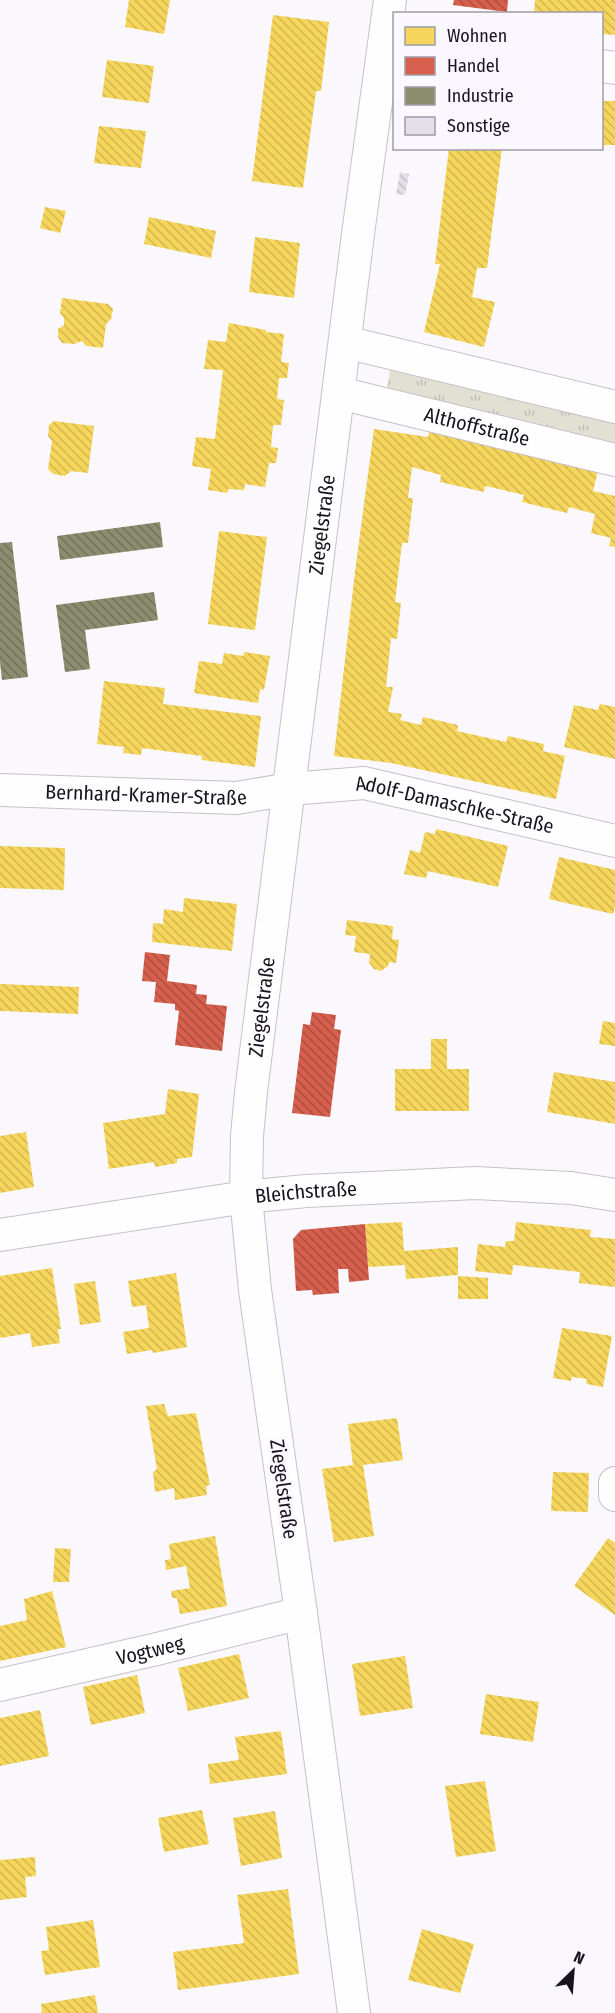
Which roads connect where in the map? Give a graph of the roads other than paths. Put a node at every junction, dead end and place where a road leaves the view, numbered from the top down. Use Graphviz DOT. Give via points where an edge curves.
graph roads {
  1 [pos="390,0"];
  2 [pos="389,44"];
  3 [pos="345,342"];
  4 [pos="339,393"];
  5 [pos="615,407"];
  6 [pos="615,460"];
  7 [pos="290,789"];
  8 [pos="0,790"];
  9 [pos="615,841"];
  10 [pos="615,1195"];
  11 [pos="246,1197"];
  12 [pos="0,1234"];
  13 [pos="615,1483"];
  14 [pos="615,1495"];
  15 [pos="302,1613"];
  16 [pos="0,1685"];
  17 [pos="354,2013"];
  1 -- 2 [label="street, Ziegelstraße"];
  2 -- 3 [label="street, Ziegelstraße"];
  3 -- 4 [label="street, Ziegelstraße"];
  3 -- 5 [label="street"];
  4 -- 6 [label="street, Althoffstraße"];
  4 -- 7 [label="street, Ziegelstraße"];
  7 -- 8 [label="street, Bernhard-Kramer-Straße" via="237,798"];
  7 -- 9 [label="street, Adolf-Damaschke-Straße" via="364,783"];
  7 -- 11 [label="street, Ziegelstraße" via="251,1092"];
  10 -- 11 [label="street, Bleichstraße" via="572,1188 476,1183"];
  11 -- 12 [label="street, Bleichstraße"];
  11 -- 15 [label="street, Ziegelstraße" via="255,1290"];
  13 -- 14 [label="street"];
  15 -- 16 [label="street, Vogtweg"];
  15 -- 17 [label="street, Ziegelstraße"];
}
